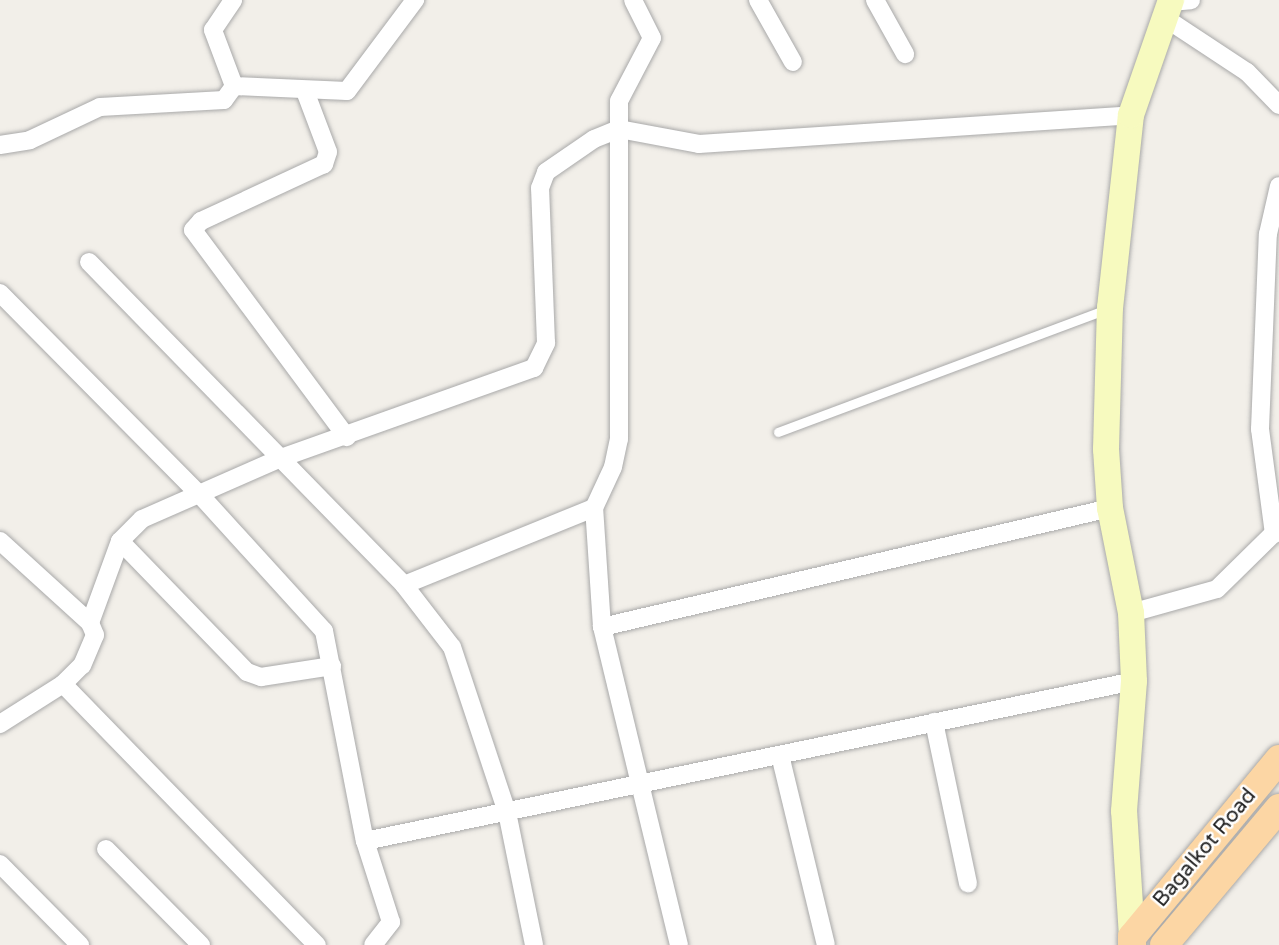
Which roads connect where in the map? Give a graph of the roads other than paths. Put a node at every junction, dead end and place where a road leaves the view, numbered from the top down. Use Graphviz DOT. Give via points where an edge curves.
graph roads {
  1 [pos="233,0"];
  2 [pos="415,0"];
  3 [pos="633,0"];
  4 [pos="758,0"];
  5 [pos="875,0"];
  6 [pos="1174,5"];
  7 [pos="905,54"];
  8 [pos="793,62"];
  9 [pos="234,86"];
  10 [pos="304,90"];
  11 [pos="1279,104"];
  12 [pos="1131,116"];
  13 [pos="619,129"];
  14 [pos="0,145"];
  15 [pos="1279,186"];
  16 [pos="89,262"];
  17 [pos="1274,288"];
  18 [pos="0,293"];
  19 [pos="1110,308"];
  20 [pos="778,432"];
  21 [pos="347,437"];
  22 [pos="281,458"];
  23 [pos="202,497"];
  24 [pos="594,508"];
  25 [pos="1110,508"];
  26 [pos="1277,531"];
  27 [pos="0,541"];
  28 [pos="120,541"];
  29 [pos="404,585"];
  30 [pos="1131,613"];
  31 [pos="90,623"];
  32 [pos="602,627"];
  33 [pos="332,666"];
  34 [pos="1134,681"];
  35 [pos="63,684"];
  36 [pos="934,722"];
  37 [pos="0,724"];
  38 [pos="780,755"];
  39 [pos="1279,760"];
  40 [pos="640,784"];
  41 [pos="1279,808"];
  42 [pos="507,812"];
  43 [pos="365,841"];
  44 [pos="106,849"];
  45 [pos="0,864"];
  46 [pos="968,883"];
  47 [pos="1132,941"];
  48 [pos="80,945"];
  49 [pos="201,945"];
  50 [pos="317,945"];
  51 [pos="373,945"];
  52 [pos="534,945"];
  53 [pos="679,945"];
  54 [pos="826,945"];
  55 [pos="1164,945"];
  1 -- 9 [label="street" via="212,37"];
  2 -- 10 [label="street" via="347,91"];
  3 -- 13 [label="street" via="652,38 624,87"];
  4 -- 8 [label="street"];
  5 -- 7 [label="street"];
  6 -- 11 [label="street"];
  6 -- 12 [label="main road"];
  9 -- 10 [label="street"];
  9 -- 14 [label="street" via="218,102 100,107 30,140"];
  10 -- 21 [label="street" via="328,152 324,164 201,221 193,230"];
  12 -- 13 [label="street" via="699,144"];
  12 -- 19 [label="main road"];
  13 -- 21 [label="street" via="573,150 546,172 540,188 546,343 534,368"];
  13 -- 24 [label="street" via="619,439 613,467"];
  15 -- 17 [label="street" via="1268,234"];
  16 -- 22 [label="street"];
  17 -- 26 [label="street" via="1260,429"];
  18 -- 23 [label="street"];
  19 -- 20 [label="lane"];
  19 -- 25 [label="main road" via="1106,449"];
  21 -- 22 [label="street"];
  22 -- 23 [label="street"];
  22 -- 29 [label="street"];
  23 -- 28 [label="street" via="142,519"];
  23 -- 33 [label="street" via="319,623"];
  24 -- 29 [label="street"];
  24 -- 32 [label="street"];
  25 -- 30 [label="main road"];
  25 -- 32 [label="street"];
  26 -- 30 [label="street" via="1217,589"];
  27 -- 31 [label="street"];
  28 -- 31 [label="street"];
  28 -- 33 [label="street" via="247,672 261,677"];
  29 -- 42 [label="street" via="463,669"];
  30 -- 34 [label="main road"];
  31 -- 35 [label="street" via="93,648"];
  32 -- 40 [label="street"];
  33 -- 43 [label="street"];
  34 -- 36 [label="street"];
  34 -- 47 [label="main road" via="1124,811"];
  35 -- 37 [label="street"];
  35 -- 50 [label="street"];
  36 -- 38 [label="street"];
  36 -- 46 [label="street"];
  38 -- 40 [label="street"];
  38 -- 54 [label="street"];
  39 -- 47 [label="main road, Bagalkot Road"];
  40 -- 42 [label="street"];
  40 -- 53 [label="street"];
  41 -- 55 [label="main road, Bagalkot Road"];
  42 -- 43 [label="street"];
  42 -- 52 [label="street"];
  43 -- 51 [label="street" via="391,922"];
  44 -- 49 [label="street"];
  45 -- 48 [label="street"];
}
